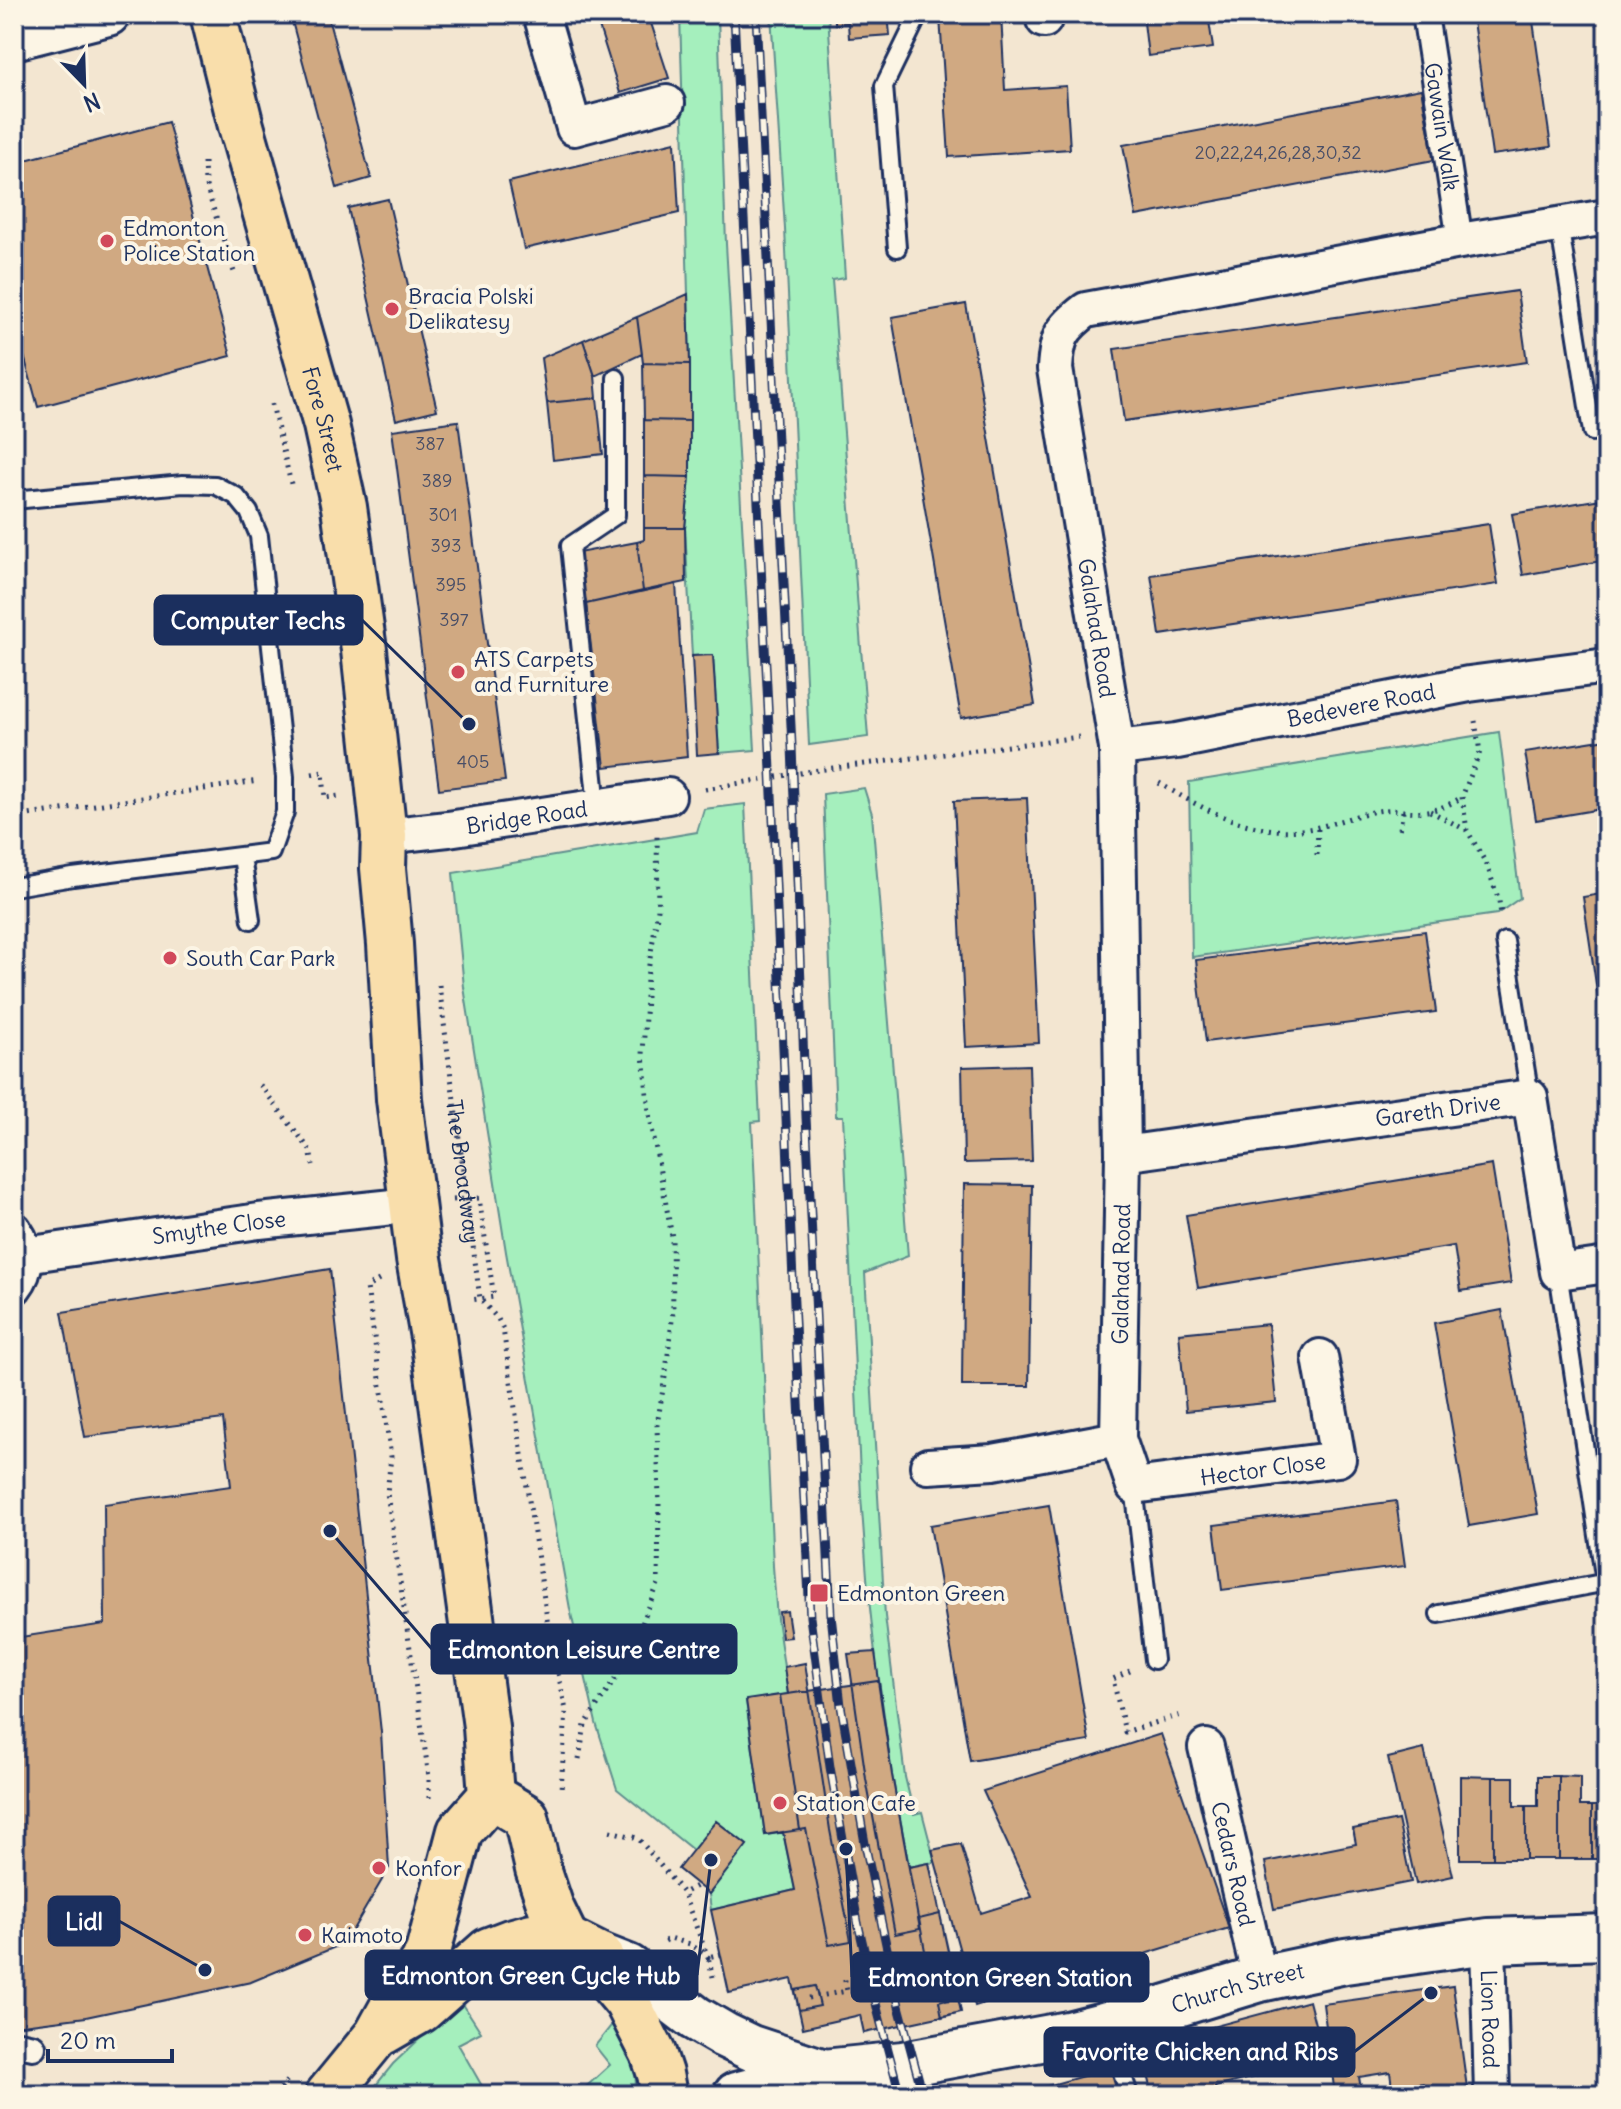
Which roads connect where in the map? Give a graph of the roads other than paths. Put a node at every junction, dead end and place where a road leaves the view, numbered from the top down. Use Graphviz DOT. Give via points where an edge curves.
graph roads {
  1 [pos="108,14"];
  2 [pos="213,14"];
  3 [pos="541,14"];
  4 [pos="919,14"];
  5 [pos="1425,14"];
  6 [pos="14,38"];
  7 [pos="667,103"];
  8 [pos="1607,217"];
  9 [pos="1559,223"];
  10 [pos="1460,241"];
  11 [pos="897,248"];
  12 [pos="616,378"];
  13 [pos="1592,432"];
  14 [pos="14,500"];
  15 [pos="1607,666"];
  16 [pos="1117,748"];
  17 [pos="658,797"];
  18 [pos="597,806"];
  19 [pos="384,836"];
  20 [pos="242,856"];
  21 [pos="14,887"];
  22 [pos="251,920"];
  23 [pos="1505,941"];
  24 [pos="1530,1097"];
  25 [pos="1123,1154"];
  26 [pos="413,1205"];
  27 [pos="20,1242"];
  28 [pos="1607,1265"];
  29 [pos="1558,1272"];
  30 [pos="14,1287"];
  31 [pos="1320,1357"];
  32 [pos="1118,1439"];
  33 [pos="928,1466"];
  34 [pos="1134,1486"];
  35 [pos="1606,1582"];
  36 [pos="1439,1614"];
  37 [pos="1154,1660"];
  38 [pos="1206,1747"];
  39 [pos="491,1796"];
  40 [pos="1607,1937"];
  41 [pos="1488,1941"];
  42 [pos="583,1948"];
  43 [pos="1260,1979"];
  44 [pos="1107,2024"];
  45 [pos="377,2035"];
  46 [pos="824,2072"];
  47 [pos="328,2095"];
  48 [pos="664,2095"];
  49 [pos="736,2095"];
  50 [pos="1129,2095"];
  51 [pos="1492,2095"];
  1 -- 6 [label="street"];
  2 -- 19 [label="main road, Fore Street" via="336,465 364,650"];
  3 -- 7 [label="street" via="574,128"];
  4 -- 11 [label="lane" via="884,86"];
  5 -- 10 [label="street, Gawain Walk"];
  8 -- 9 [label="street, Galahad Road"];
  9 -- 10 [label="street, Galahad Road"];
  9 -- 13 [label="lane"];
  10 -- 16 [label="street, Galahad Road" via="1086,310 1065,326 1056,344 1055,369"];
  12 -- 18 [label="lane" via="616,515 570,546"];
  14 -- 20 [label="lane" via="215,485 236,496 249,512 259,536 285,812 271,852"];
  15 -- 16 [label="street, Bedevere Road" via="1469,684"];
  16 -- 25 [label="street, Galahad Road"];
  17 -- 18 [label="street, Bridge Road"];
  18 -- 19 [label="street, Bridge Road"];
  19 -- 26 [label="main road" via="399,1099"];
  20 -- 21 [label="lane"];
  20 -- 22 [label="lane"];
  23 -- 24 [label="lane"];
  24 -- 25 [label="street, Gareth Drive"];
  24 -- 29 [label="street, Gareth Drive"];
  25 -- 32 [label="street, Galahad Road"];
  26 -- 27 [label="street, Smythe Close"];
  26 -- 39 [label="main road" via="484,1712"];
  27 -- 30 [label="street, Smythe Close" via="24,1269"];
  28 -- 29 [label="street"];
  29 -- 35 [label="lane"];
  31 -- 34 [label="street, Hector Close" via="1338,1459"];
  32 -- 33 [label="street" via="993,1462"];
  32 -- 34 [label="street, Galahad Road"];
  34 -- 37 [label="lane"];
  35 -- 36 [label="lane"];
  38 -- 43 [label="street, Cedars Road"];
  39 -- 42 [label="main road" via="526,1817 551,1908"];
  39 -- 45 [label="main road" via="460,1831 428,1952"];
  40 -- 41 [label="main road, Church Street"];
  41 -- 43 [label="main road, Church Street"];
  41 -- 51 [label="street, Lion Road"];
  42 -- 45 [label="main road" via="532,1936 489,1950 421,2010"];
  42 -- 46 [label="main road, Church Street" via="628,1967 724,2035"];
  42 -- 48 [label="main road" via="627,2002 653,2053"];
  43 -- 44 [label="main road, Church Street"];
  44 -- 46 [label="main road, Church Street" via="921,2062"];
  44 -- 50 [label="lane"];
  45 -- 47 [label="main road"];
  46 -- 49 [label="main road, Church Street"];
}
